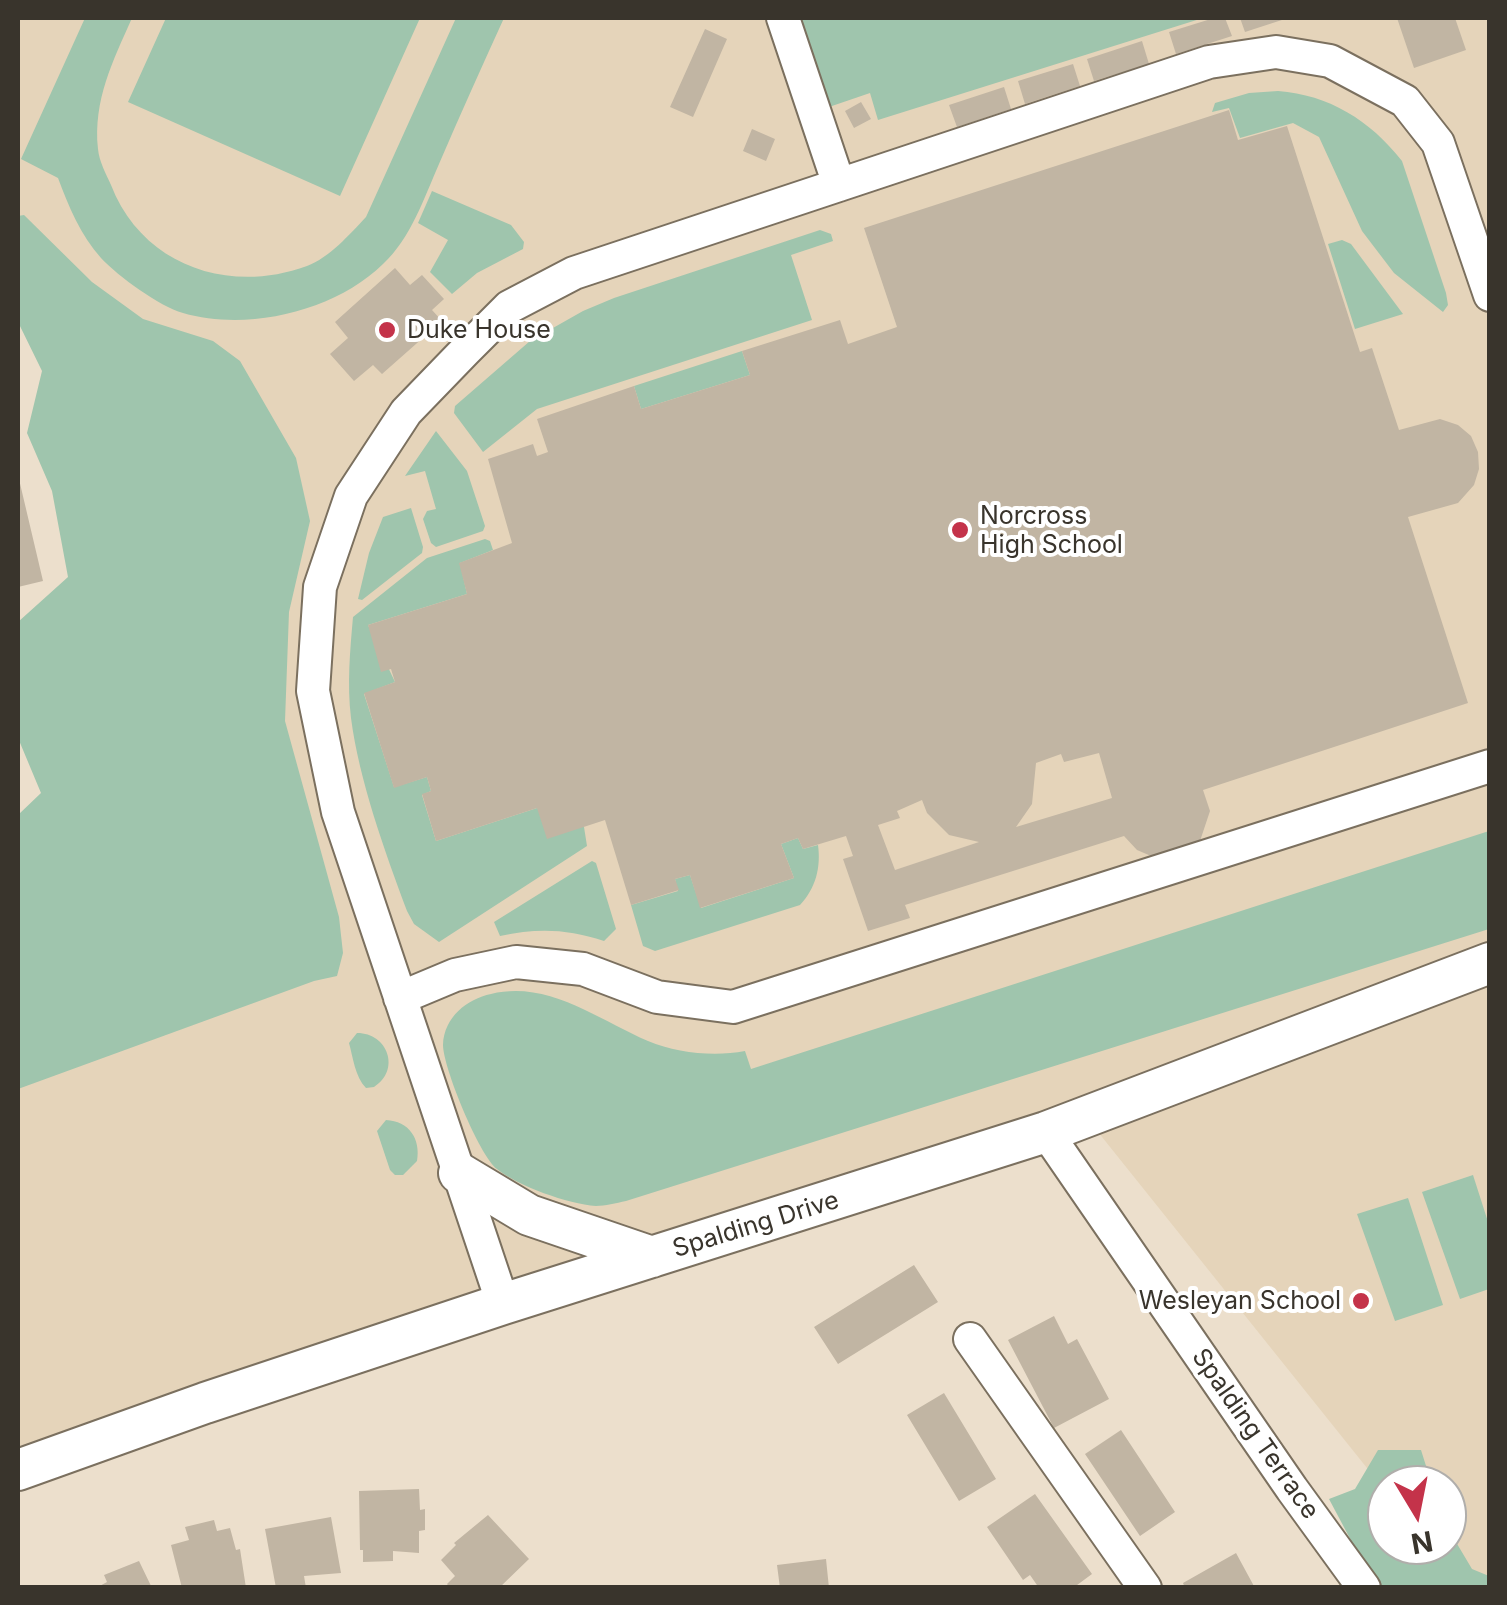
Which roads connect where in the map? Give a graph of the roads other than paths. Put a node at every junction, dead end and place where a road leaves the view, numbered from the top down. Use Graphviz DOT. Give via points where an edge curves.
graph roads {
  1 [pos="784,18"];
  2 [pos="839,185"];
  3 [pos="1490,294"];
  4 [pos="1490,766"];
  5 [pos="1490,963"];
  6 [pos="400,998"];
  7 [pos="1046,1132"];
  8 [pos="459,1173"];
  9 [pos="652,1257"];
  10 [pos="503,1304"];
  11 [pos="970,1339"];
  12 [pos="18,1470"];
  13 [pos="1145,1588"];
  14 [pos="1364,1588"];
  1 -- 2 [label="street"];
  2 -- 3 [label="street" via="1210,62 1276,52 1330,60 1405,101 1438,143"];
  2 -- 6 [label="street" via="574,273 510,307 406,412 351,496 320,587 313,691 338,812"];
  4 -- 6 [label="street" via="733,1008 657,997 583,969 516,962 455,975"];
  5 -- 7 [label="main road, Spalding Drive"];
  6 -- 8 [label="street"];
  7 -- 9 [label="main road, Spalding Drive"];
  7 -- 14 [label="street, Spalding Terrace"];
  8 -- 9 [label="main road" via="530,1215"];
  8 -- 10 [label="street"];
  9 -- 10 [label="main road, Spalding Drive"];
  10 -- 12 [label="main road, Spalding Drive"];
  11 -- 13 [label="street"];
}
